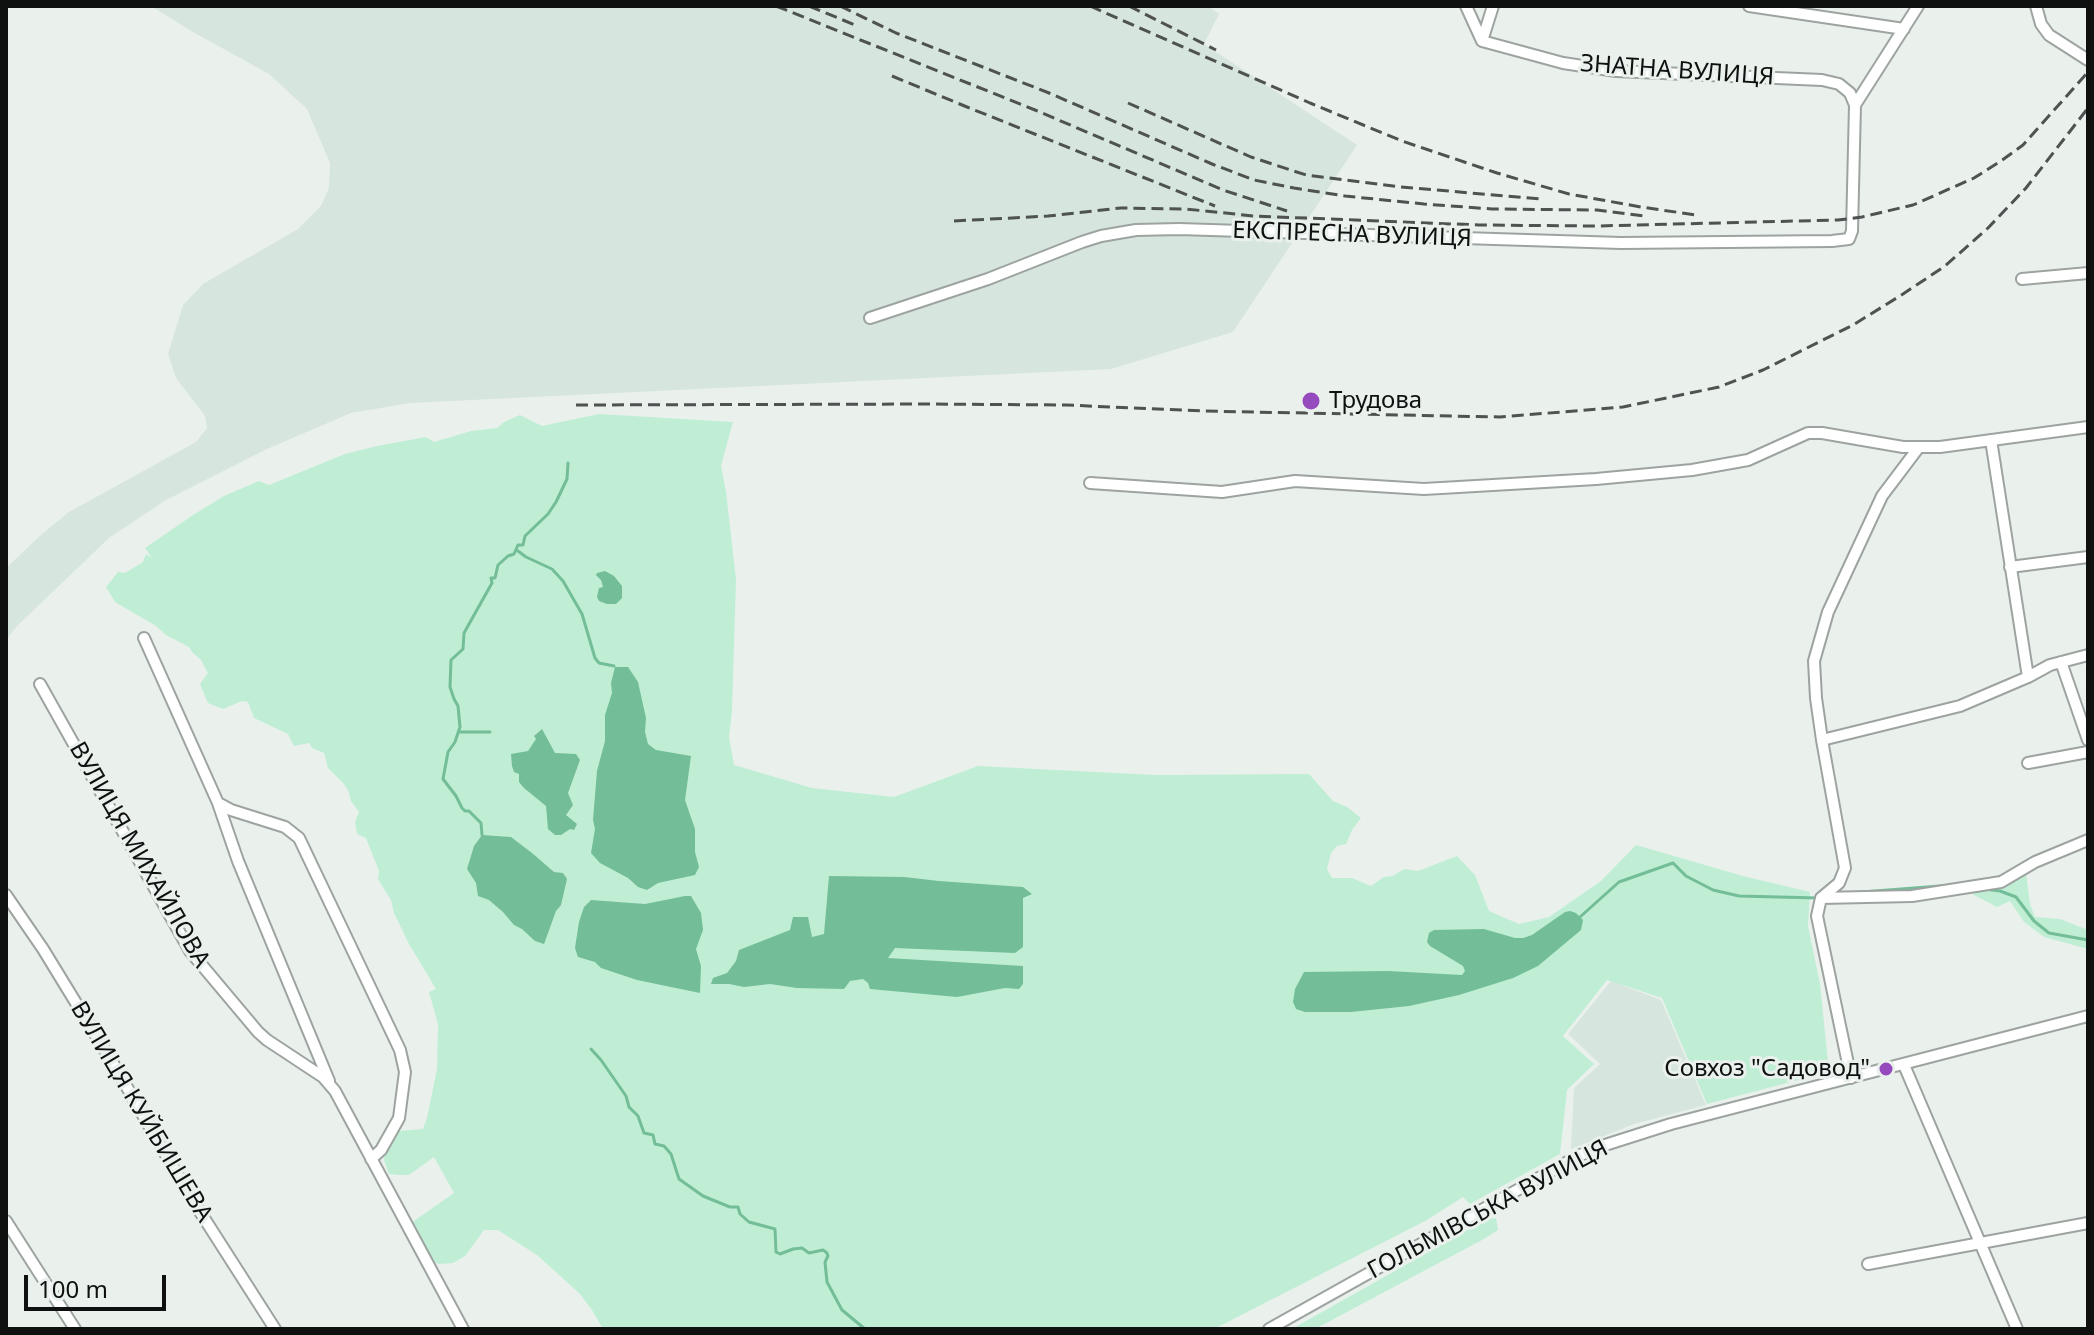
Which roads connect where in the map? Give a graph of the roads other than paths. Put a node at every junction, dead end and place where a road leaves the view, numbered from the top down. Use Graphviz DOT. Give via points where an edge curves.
graph roads {
  1 [pos="1466,6"];
  2 [pos="1493,6"];
  3 [pos="1749,6"];
  4 [pos="1918,6"];
  5 [pos="2036,6"];
  6 [pos="1904,29"];
  7 [pos="1482,41"];
  8 [pos="2088,60"];
  9 [pos="1855,105"];
  10 [pos="2088,273"];
  11 [pos="2022,279"];
  12 [pos="870,318"];
  13 [pos="2088,427"];
  14 [pos="1991,440"];
  15 [pos="1919,447"];
  16 [pos="1090,483"];
  17 [pos="2088,557"];
  18 [pos="2010,567"];
  19 [pos="144,638"];
  20 [pos="2088,655"];
  21 [pos="2061,662"];
  22 [pos="2028,677"];
  23 [pos="40,684"];
  24 [pos="1822,740"];
  25 [pos="2088,740"];
  26 [pos="2088,752"];
  27 [pos="2028,763"];
  28 [pos="218,803"];
  29 [pos="2088,840"];
  30 [pos="6,895"];
  31 [pos="1821,898"];
  32 [pos="2088,1016"];
  33 [pos="1904,1065"];
  34 [pos="1851,1078"];
  35 [pos="330,1083"];
  36 [pos="371,1159"];
  37 [pos="6,1221"];
  38 [pos="2088,1223"];
  39 [pos="1979,1242"];
  40 [pos="1868,1264"];
  41 [pos="75,1329"];
  42 [pos="275,1329"];
  43 [pos="463,1329"];
  44 [pos="1269,1329"];
  45 [pos="2017,1329"];
  1 -- 7 [label="street"];
  2 -- 7 [label="street"];
  3 -- 6 [label="street"];
  4 -- 6 [label="street"];
  5 -- 8 [label="street" via="2049,35"];
  6 -- 9 [label="street"];
  7 -- 9 [label="street, ЗНАТНА ВУЛИЦЯ" via="1616,71 1822,80 1839,84"];
  9 -- 12 [label="street, ЕКСПРЕСНА ВУЛИЦЯ" via="1849,239 1621,243 1136,230 1082,242"];
  10 -- 11 [label="street"];
  13 -- 14 [label="street"];
  14 -- 15 [label="street"];
  14 -- 18 [label="street"];
  15 -- 16 [label="street" via="1808,433 1748,460 1705,468 1424,489 1295,481 1222,492"];
  15 -- 24 [label="street" via="1882,496 1828,612 1814,661"];
  17 -- 18 [label="street"];
  18 -- 22 [label="street"];
  19 -- 28 [label="street"];
  20 -- 21 [label="street"];
  21 -- 22 [label="street"];
  21 -- 25 [label="street"];
  22 -- 24 [label="street" via="1960,706"];
  23 -- 35 [label="street, ВУЛИЦЯ МИХАЙЛОВА" via="190,951 258,1032"];
  24 -- 31 [label="street" via="1845,868 1839,883"];
  26 -- 27 [label="street"];
  28 -- 35 [label="street"];
  28 -- 36 [label="street" via="285,827 299,838 400,1050 405,1072 399,1118"];
  29 -- 31 [label="street" via="2001,882 1912,896"];
  30 -- 42 [label="street, ВУЛИЦЯ КУЙБИШЕВА"];
  31 -- 34 [label="street" via="1817,916"];
  32 -- 33 [label="street, ГОЛЬМІВСЬКА ВУЛИЦЯ"];
  33 -- 34 [label="street, ГОЛЬМІВСЬКА ВУЛИЦЯ"];
  33 -- 39 [label="street"];
  34 -- 44 [label="street, ГОЛЬМІВСЬКА ВУЛИЦЯ" via="1671,1124 1578,1156"];
  35 -- 36 [label="street, ВУЛИЦЯ МИХАЙЛОВА"];
  36 -- 43 [label="street, ВУЛИЦЯ МИХАЙЛОВА"];
  37 -- 41 [label="street"];
  38 -- 39 [label="street"];
  39 -- 40 [label="street"];
  39 -- 45 [label="street"];
}
